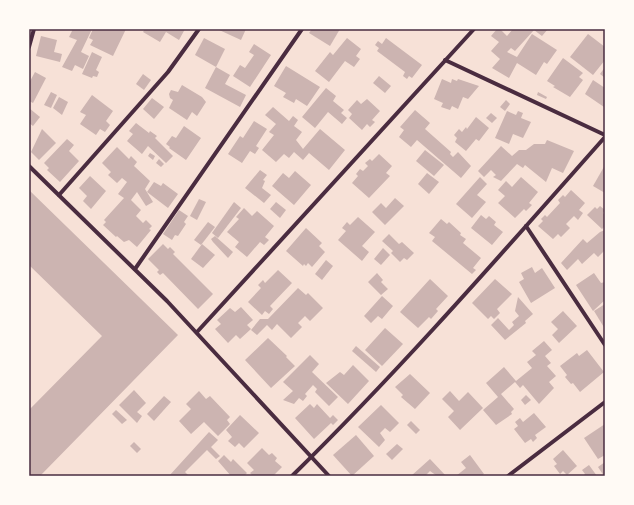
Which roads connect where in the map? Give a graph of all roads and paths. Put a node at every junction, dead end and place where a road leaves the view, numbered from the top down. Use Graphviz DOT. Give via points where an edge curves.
graph roads {
  1 [pos="34,29"];
  2 [pos="199,29"];
  3 [pos="302,29"];
  4 [pos="474,29"];
  5 [pos="29,47"];
  6 [pos="445,60"];
  7 [pos="605,136"];
  8 [pos="29,166"];
  9 [pos="59,195"];
  10 [pos="526,226"];
  11 [pos="135,269"];
  12 [pos="197,332"];
  13 [pos="605,345"];
  14 [pos="605,402"];
  15 [pos="312,457"];
  16 [pos="292,476"];
  17 [pos="329,476"];
  18 [pos="508,476"];
  1 -- 5 [label="street"];
  2 -- 9 [label="street" via="168,72"];
  3 -- 11 [label="street"];
  4 -- 6 [label="street"];
  6 -- 7 [label="street"];
  6 -- 12 [label="street"];
  7 -- 10 [label="street"];
  8 -- 9 [label="street"];
  9 -- 11 [label="street"];
  10 -- 13 [label="street"];
  10 -- 15 [label="street" via="363,405"];
  11 -- 12 [label="street"];
  12 -- 15 [label="street"];
  14 -- 18 [label="street"];
  15 -- 16 [label="street"];
  15 -- 17 [label="street"];
}
